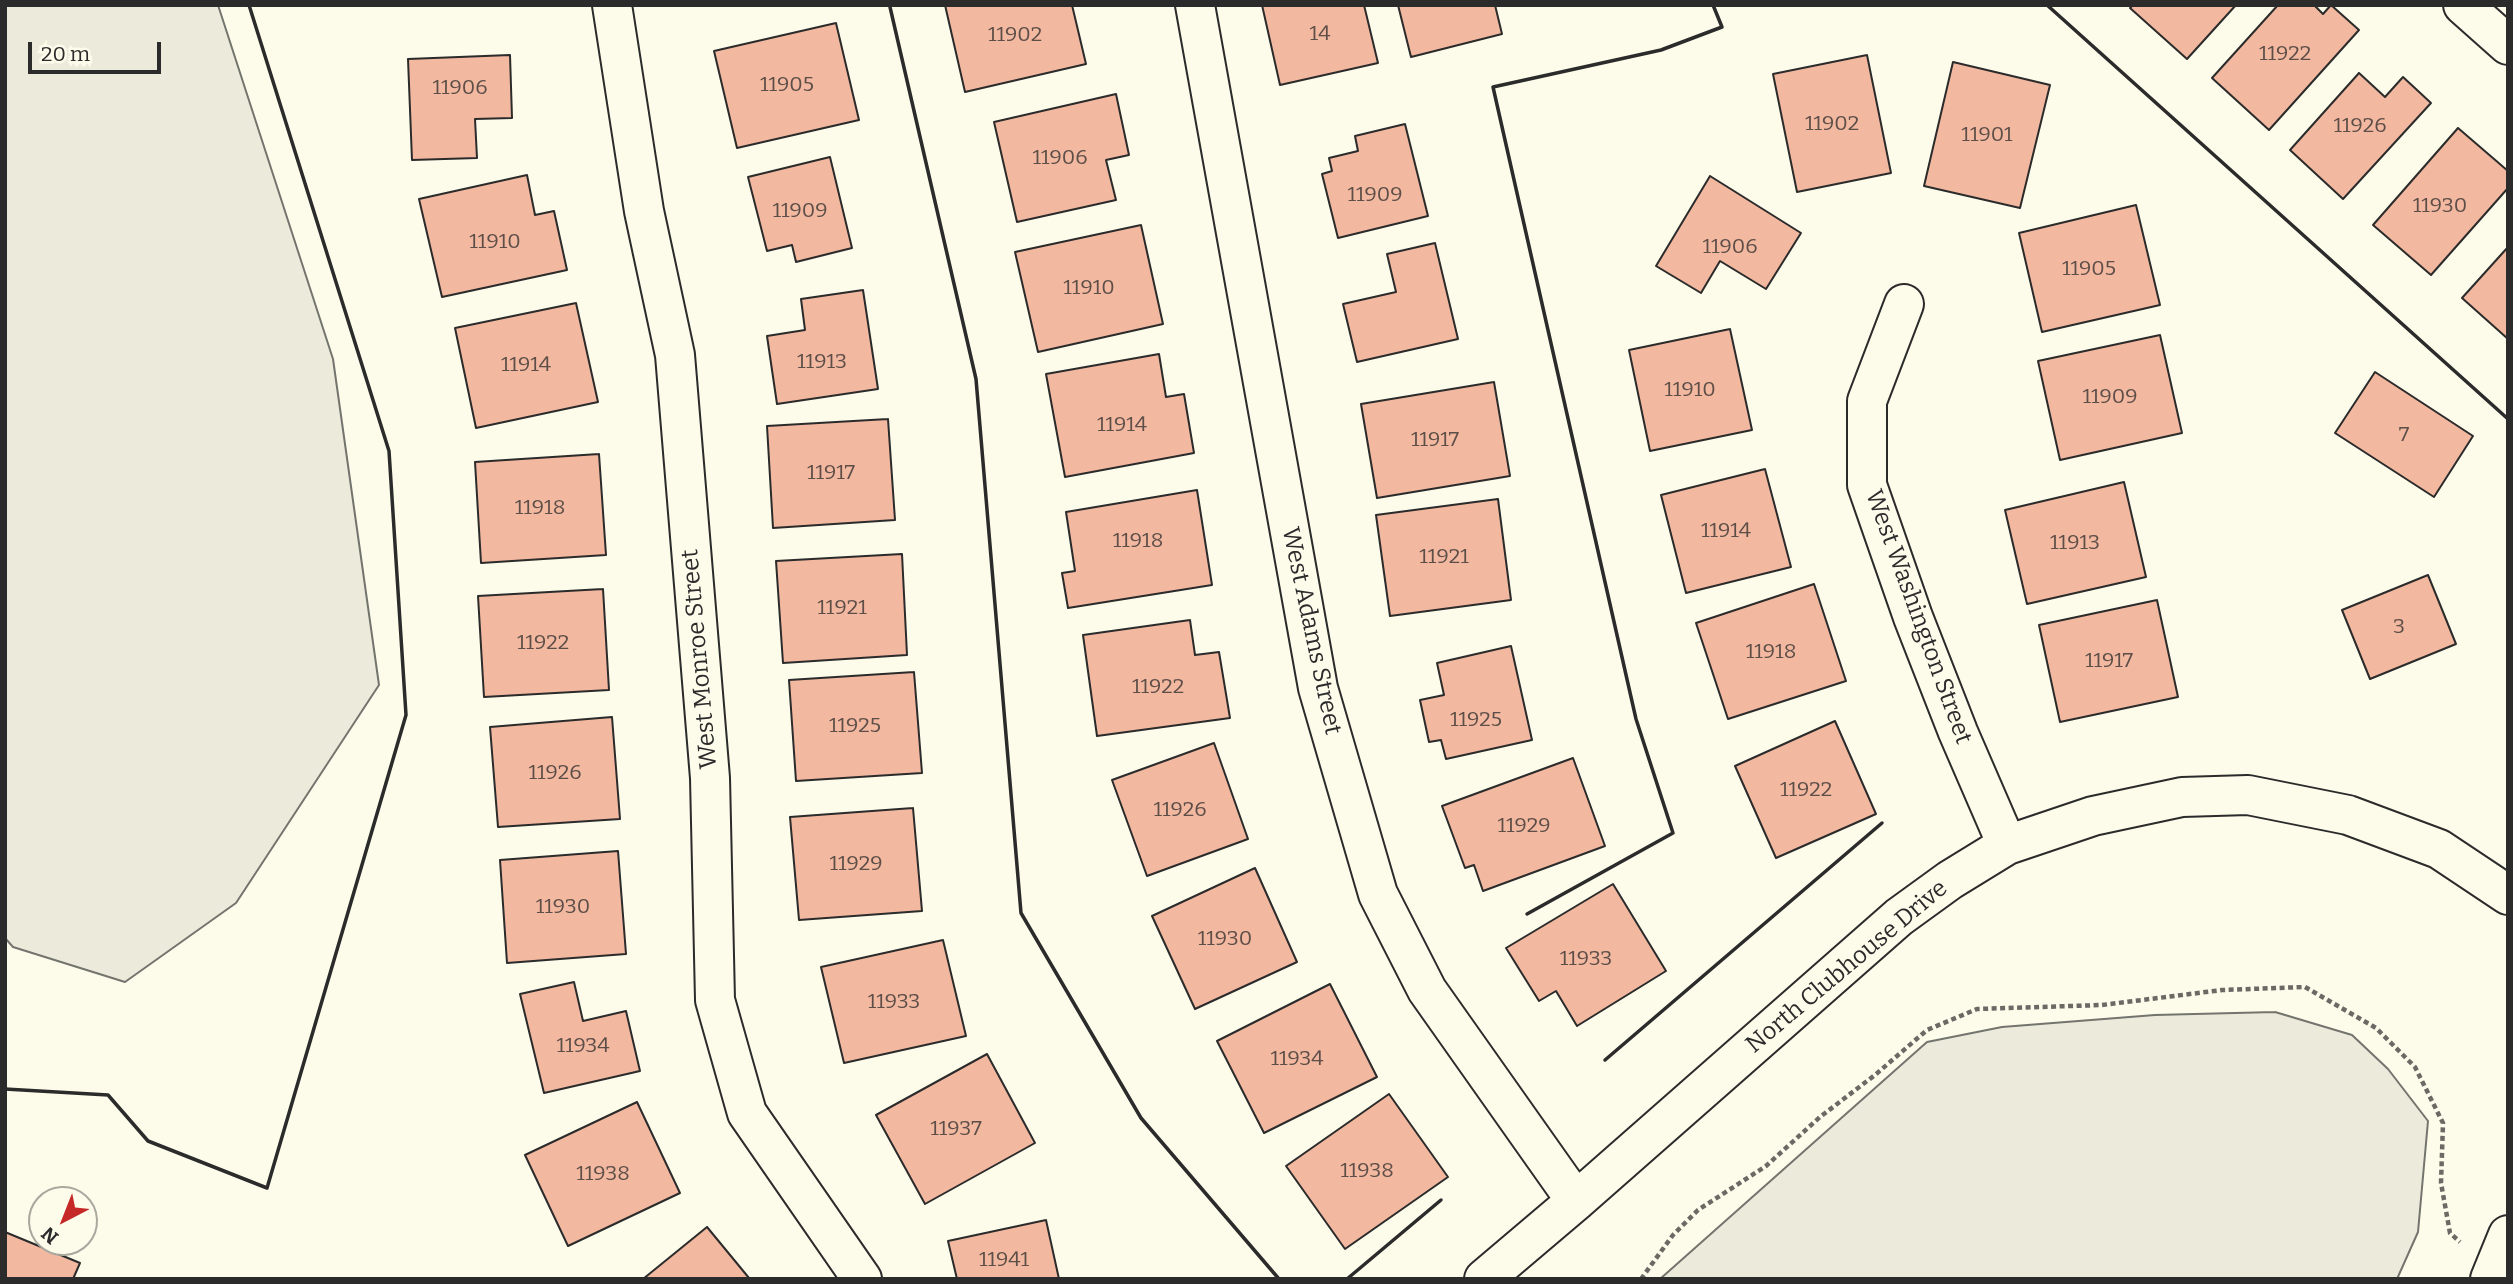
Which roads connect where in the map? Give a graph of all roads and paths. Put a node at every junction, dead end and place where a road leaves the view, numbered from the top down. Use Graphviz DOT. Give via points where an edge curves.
graph roads {
  1 [pos="612,5"];
  2 [pos="1195,5"];
  3 [pos="2463,5"];
  4 [pos="2508,45"];
  5 [pos="1904,304"];
  6 [pos="2007,845"];
  7 [pos="2508,895"];
  8 [pos="1576,1201"];
  9 [pos="2508,1235"];
  10 [pos="2491,1276"];
  11 [pos="862,1279"];
  12 [pos="1484,1279"];
  13 [pos="1641,1279"];
  1 -- 11 [label="street, West Monroe Street" via="643,211 675,355 710,778 715,1000 747,1113"];
  2 -- 8 [label="street, West Adams Street" via="1318,688 1378,894 1427,990"];
  3 -- 4 [label="street"];
  5 -- 6 [label="street, West Washington Street" via="1867,401 1867,485 1913,617"];
  6 -- 7 [label="street, North Clubhouse Drive" via="2092,816 2182,797 2248,795 2348,815 2439,849"];
  6 -- 8 [label="street, North Clubhouse Drive" via="1899,917"];
  8 -- 12 [label="street, North Clubhouse Drive"];
  9 -- 10 [label="street"];
  10 -- 13 [label="path" via="2450,1233 2441,1183 2443,1124 2415,1067 2376,1027 2305,987 2222,990 2102,1005 1978,1009 1927,1030 1766,1166 1698,1210"];
}
